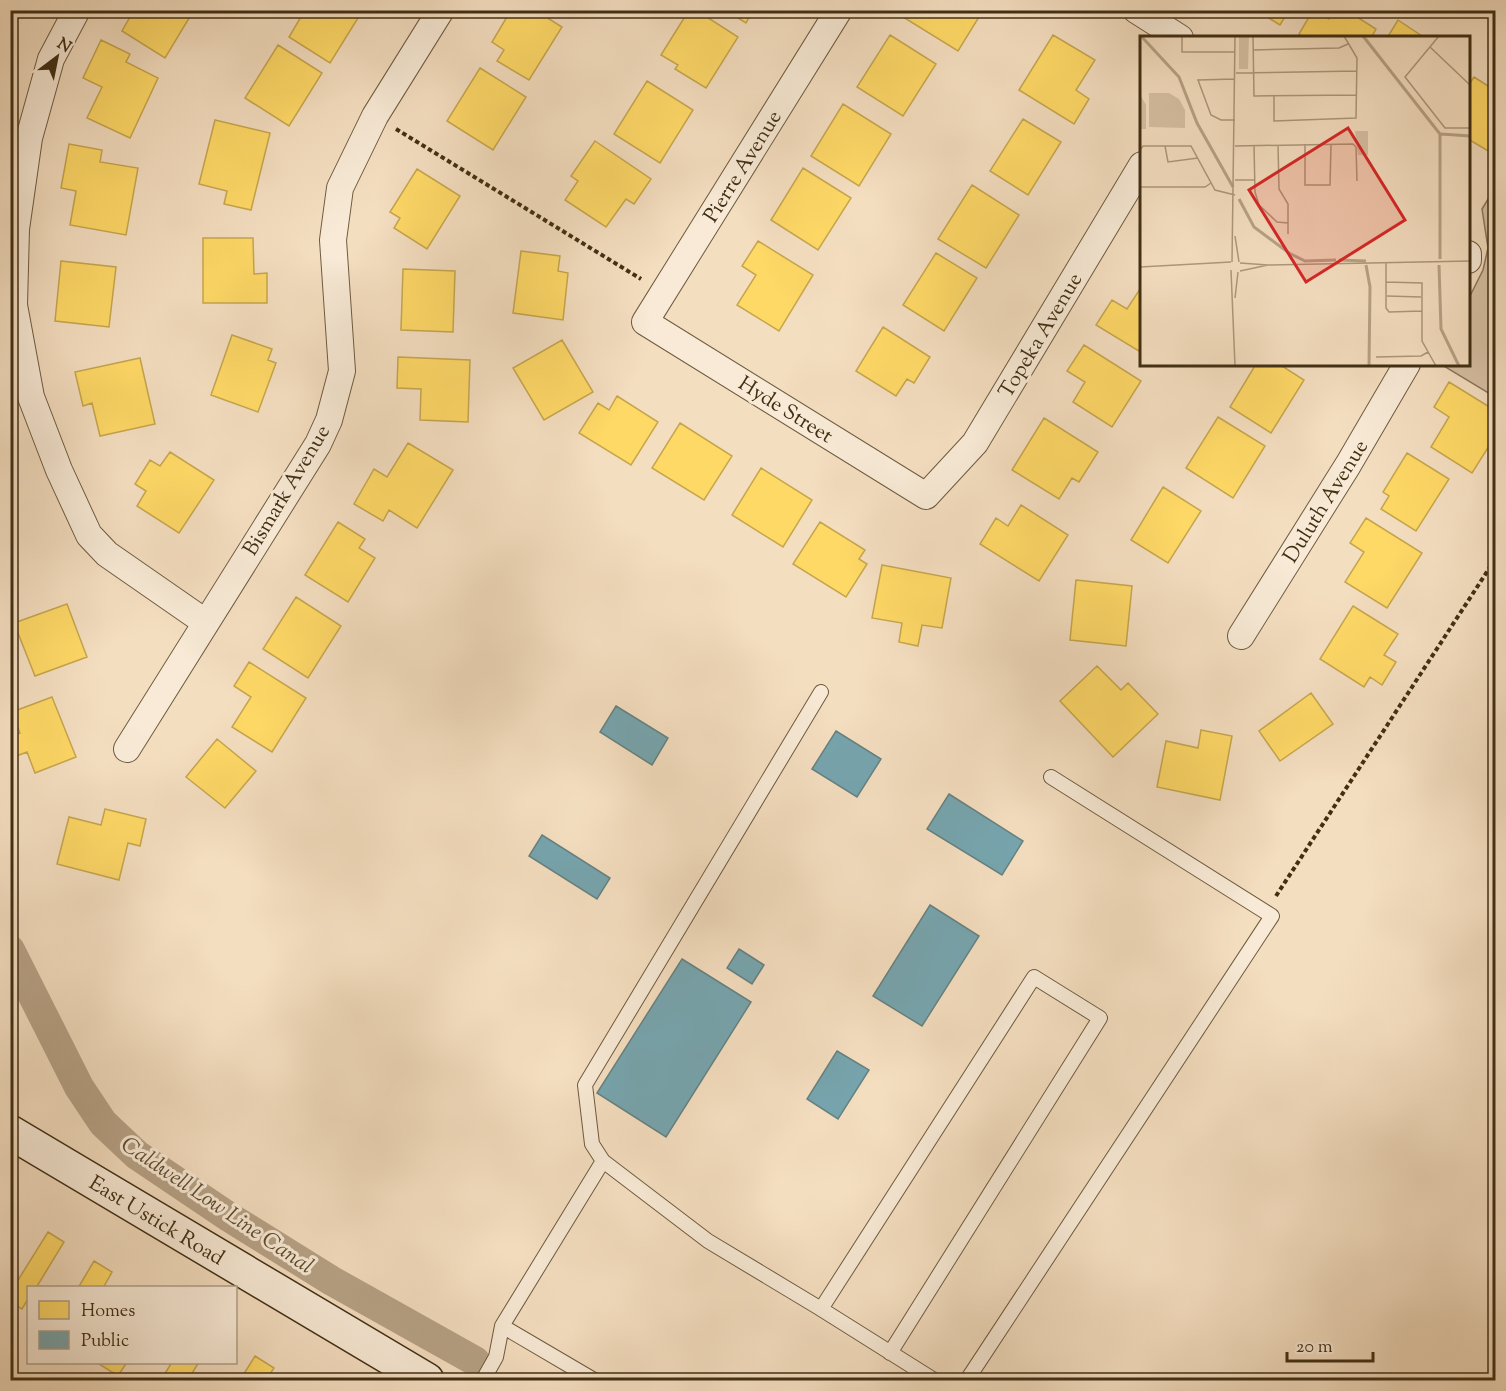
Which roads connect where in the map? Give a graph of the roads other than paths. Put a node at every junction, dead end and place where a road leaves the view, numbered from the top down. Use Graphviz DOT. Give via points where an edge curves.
graph roads {
  1 [pos="77,10"];
  2 [pos="441,10"];
  3 [pos="839,10"];
  4 [pos="1136,10"];
  5 [pos="1177,36"];
  6 [pos="1140,168"];
  7 [pos="645,322"];
  8 [pos="1406,366"];
  9 [pos="926,496"];
  10 [pos="205,621"];
  11 [pos="1241,636"];
  12 [pos="821,692"];
  13 [pos="127,749"];
  14 [pos="1051,777"];
  15 [pos="10,1132"];
  16 [pos="603,1161"];
  17 [pos="821,1309"];
  18 [pos="502,1326"];
  19 [pos="890,1353"];
  20 [pos="426,1380"];
  21 [pos="483,1380"];
  22 [pos="594,1380"];
  23 [pos="934,1380"];
  24 [pos="967,1380"];
  1 -- 10 [label="street" via="48,70 29,138 16,229 14,305 31,397 89,535 107,554"];
  2 -- 10 [label="street, Bismark Avenue" via="375,116 340,188 333,240 342,371 329,420 318,444"];
  3 -- 7 [label="street, Pierre Avenue"];
  4 -- 5 [label="street"];
  6 -- 9 [label="street, Topeka Avenue" via="975,443"];
  7 -- 9 [label="street, Hyde Street"];
  8 -- 11 [label="street, Duluth Avenue"];
  10 -- 13 [label="street, Bismark Avenue"];
  12 -- 16 [label="lane" via="585,1085 592,1144"];
  14 -- 24 [label="lane" via="1272,916"];
  15 -- 20 [label="main road, East Ustick Road"];
  16 -- 17 [label="lane" via="708,1241"];
  16 -- 18 [label="lane"];
  17 -- 19 [label="lane"];
  17 -- 19 [label="lane" via="1034,977 1100,1018"];
  18 -- 21 [label="lane" via="496,1357"];
  18 -- 22 [label="lane"];
  19 -- 23 [label="lane"];
}
